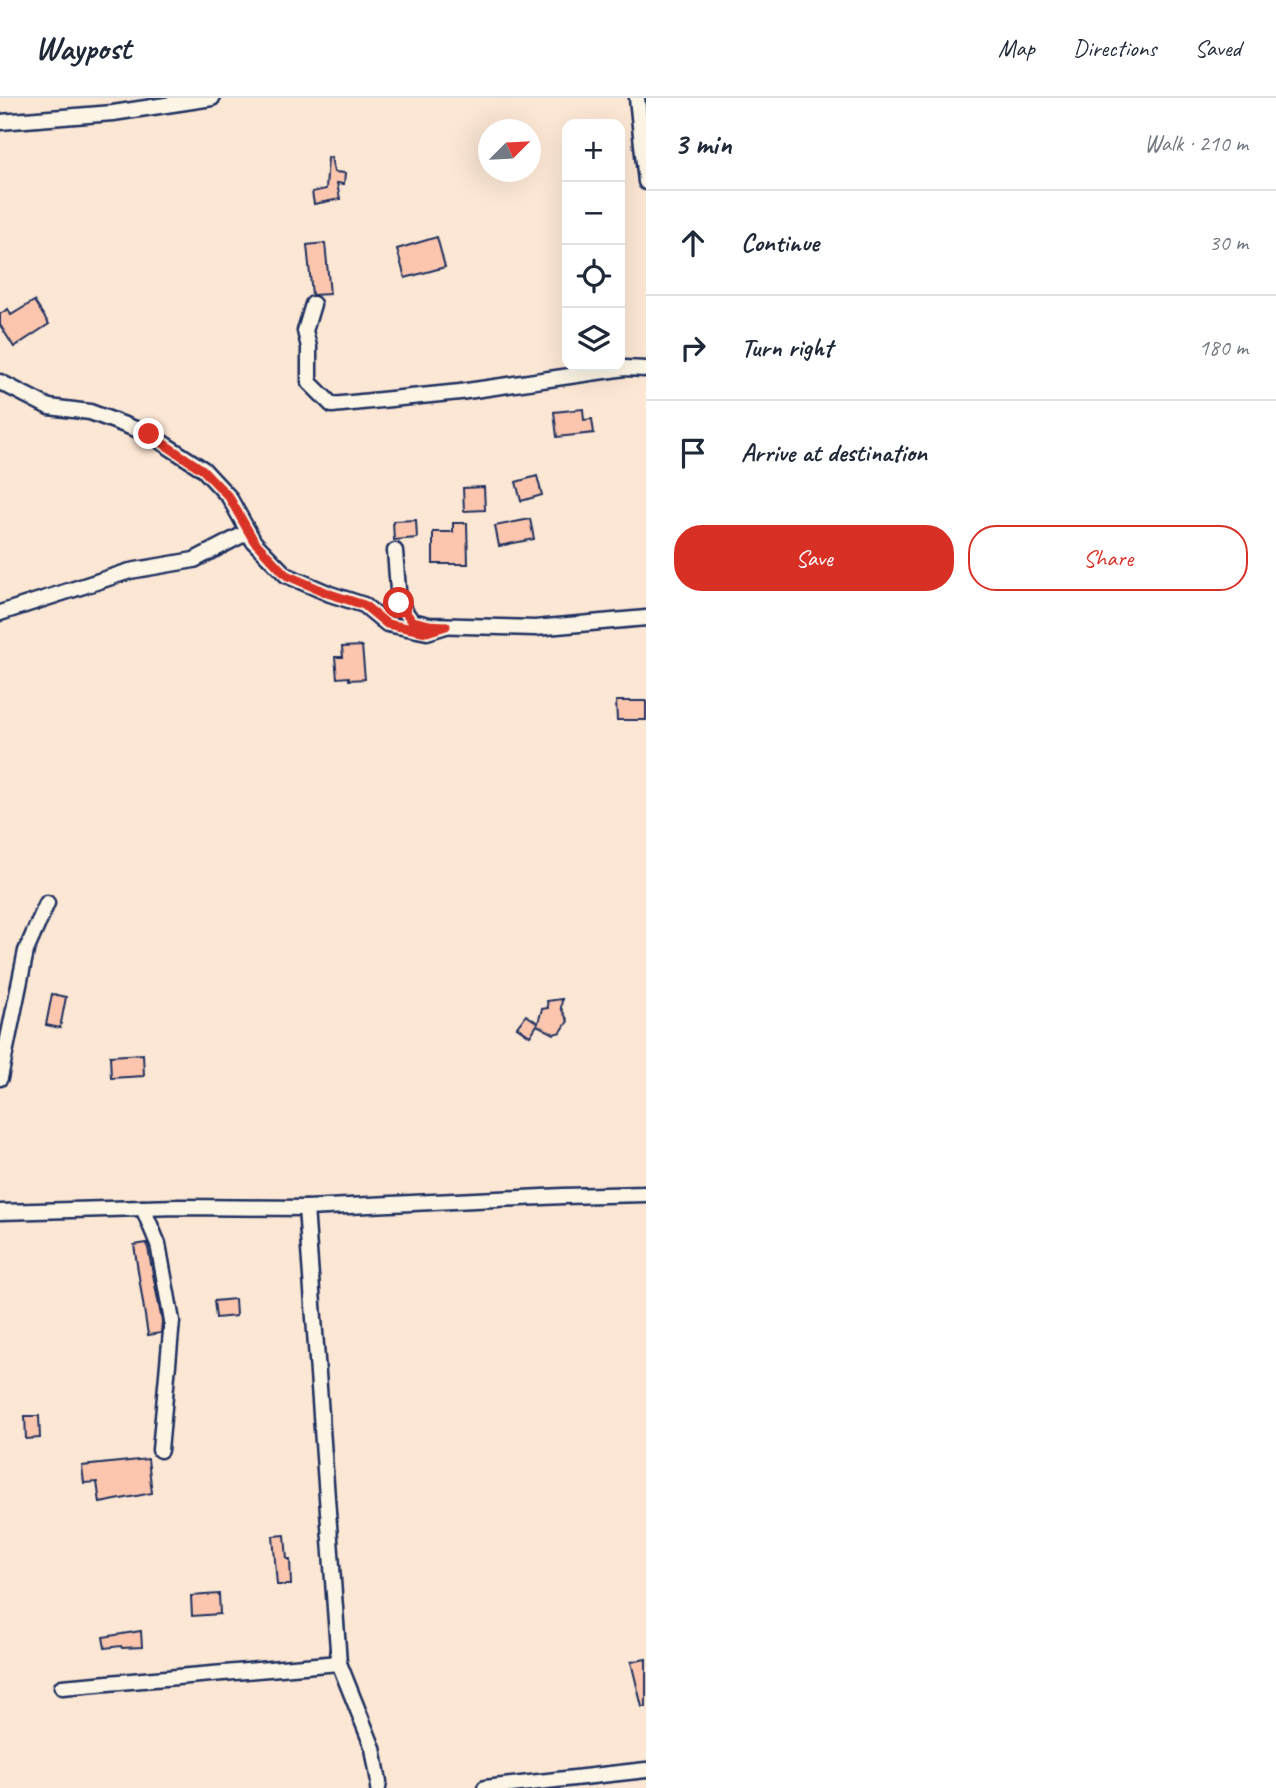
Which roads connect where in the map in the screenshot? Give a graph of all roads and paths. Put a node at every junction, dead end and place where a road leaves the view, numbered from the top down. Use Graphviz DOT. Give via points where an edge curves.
graph roads {
  1 [pos="212,98"];
  2 [pos="638,98"];
  3 [pos="0,120"];
  4 [pos="646,182"];
  5 [pos="313,304"];
  6 [pos="646,369"];
  7 [pos="0,382"];
  8 [pos="248,532"];
  9 [pos="395,551"];
  10 [pos="0,613"];
  11 [pos="646,618"];
  12 [pos="446,626"];
  13 [pos="47,903"];
  14 [pos="0,1078"];
  15 [pos="646,1194"];
  16 [pos="143,1208"];
  17 [pos="306,1208"];
  18 [pos="0,1212"];
  19 [pos="160,1450"];
  20 [pos="340,1663"];
  21 [pos="62,1687"];
  22 [pos="646,1770"];
  23 [pos="378,1788"];
  24 [pos="485,1788"];
  1 -- 3 [label="street" via="113,113"];
  2 -- 4 [label="street"];
  5 -- 6 [label="street" via="304,331 309,382 332,405"];
  7 -- 8 [label="street" via="49,407 90,412 149,434 203,470 229,497"];
  8 -- 10 [label="street" via="194,560 130,571"];
  8 -- 12 [label="street" via="286,575 364,605 387,624 427,632"];
  9 -- 12 [label="street" via="399,603 412,621"];
  11 -- 12 [label="street" via="535,628"];
  13 -- 14 [label="street" via="26,951"];
  15 -- 17 [label="street"];
  16 -- 17 [label="street"];
  16 -- 18 [label="street"];
  16 -- 19 [label="street" via="158,1244 172,1321"];
  17 -- 20 [label="street"];
  20 -- 21 [label="street"];
  20 -- 23 [label="street" via="373,1748"];
  22 -- 24 [label="street"];
}
